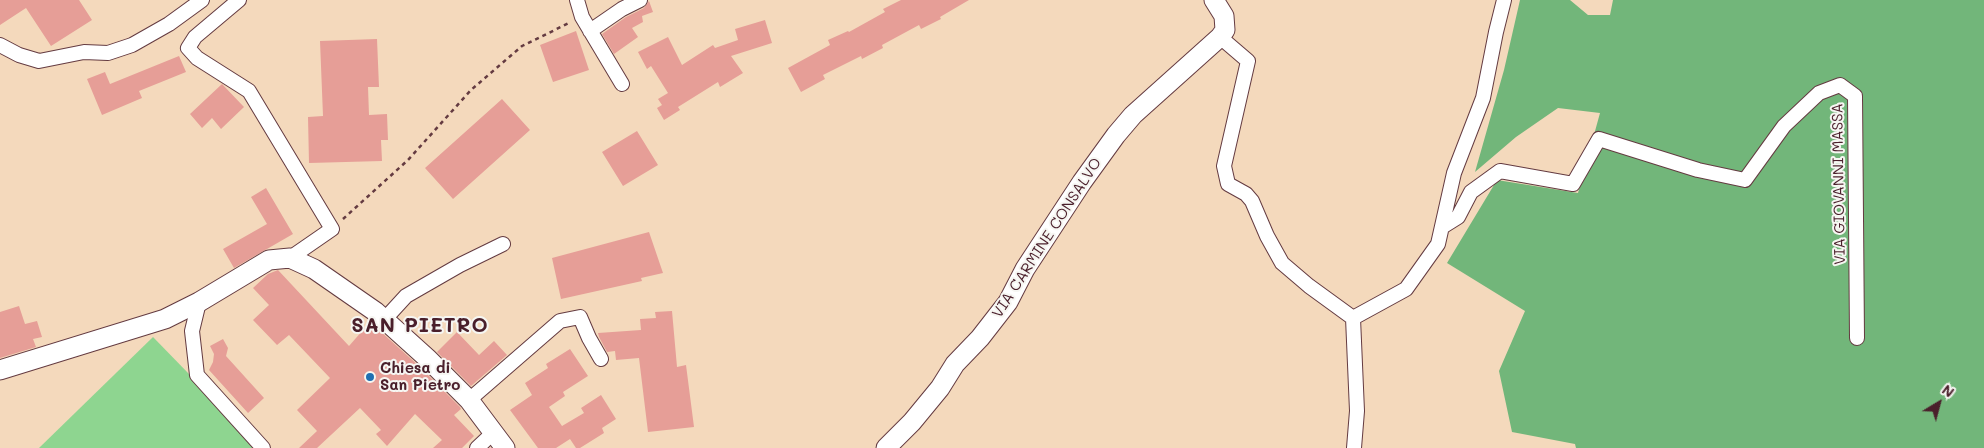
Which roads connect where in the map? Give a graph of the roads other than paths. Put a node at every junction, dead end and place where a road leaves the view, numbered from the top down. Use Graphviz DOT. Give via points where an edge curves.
graph roads {
  1 [pos="202,0"];
  2 [pos="239,0"];
  3 [pos="577,0"];
  4 [pos="640,0"];
  5 [pos="1214,0"];
  6 [pos="1504,0"];
  7 [pos="590,31"];
  8 [pos="1220,37"];
  9 [pos="0,45"];
  10 [pos="622,84"];
  11 [pos="1442,228"];
  12 [pos="503,244"];
  13 [pos="290,258"];
  14 [pos="200,302"];
  15 [pos="1353,318"];
  16 [pos="384,320"];
  17 [pos="1857,338"];
  18 [pos="601,359"];
  19 [pos="0,370"];
  20 [pos="470,400"];
  21 [pos="494,432"];
  22 [pos="263,448"];
  23 [pos="476,448"];
  24 [pos="505,448"];
  25 [pos="886,448"];
  26 [pos="1354,448"];
  1 -- 9 [label="street" via="132,45 108,53 84,52 39,61"];
  2 -- 13 [label="street" via="195,37 188,48 196,58 249,91 332,229"];
  3 -- 7 [label="street"];
  4 -- 7 [label="street"];
  5 -- 8 [label="street" via="1224,16 1225,30"];
  6 -- 11 [label="street" via="1483,98 1454,173"];
  7 -- 10 [label="street"];
  8 -- 15 [label="street" via="1248,61 1224,166 1228,184 1252,201 1282,263"];
  8 -- 25 [label="street, VIA CARMINE CONSALVO" via="1133,115 1116,135 1025,269 1008,302 955,364 929,402"];
  11 -- 15 [label="street" via="1438,244 1406,289"];
  11 -- 17 [label="street, VIA GIOVANNI MASSA" via="1458,217 1471,192 1500,171 1573,184 1598,139 1698,170 1745,180 1784,126 1819,93 1840,85 1855,96"];
  12 -- 16 [label="street" via="406,296"];
  13 -- 14 [label="street" via="269,260"];
  13 -- 16 [label="street" via="314,270"];
  14 -- 19 [label="street" via="165,319"];
  14 -- 22 [label="street" via="192,332 197,375"];
  15 -- 26 [label="street" via="1357,411"];
  16 -- 20 [label="street"];
  18 -- 20 [label="street" via="580,317 560,320"];
  20 -- 21 [label="street"];
  21 -- 23 [label="street"];
  21 -- 24 [label="street"];
}
